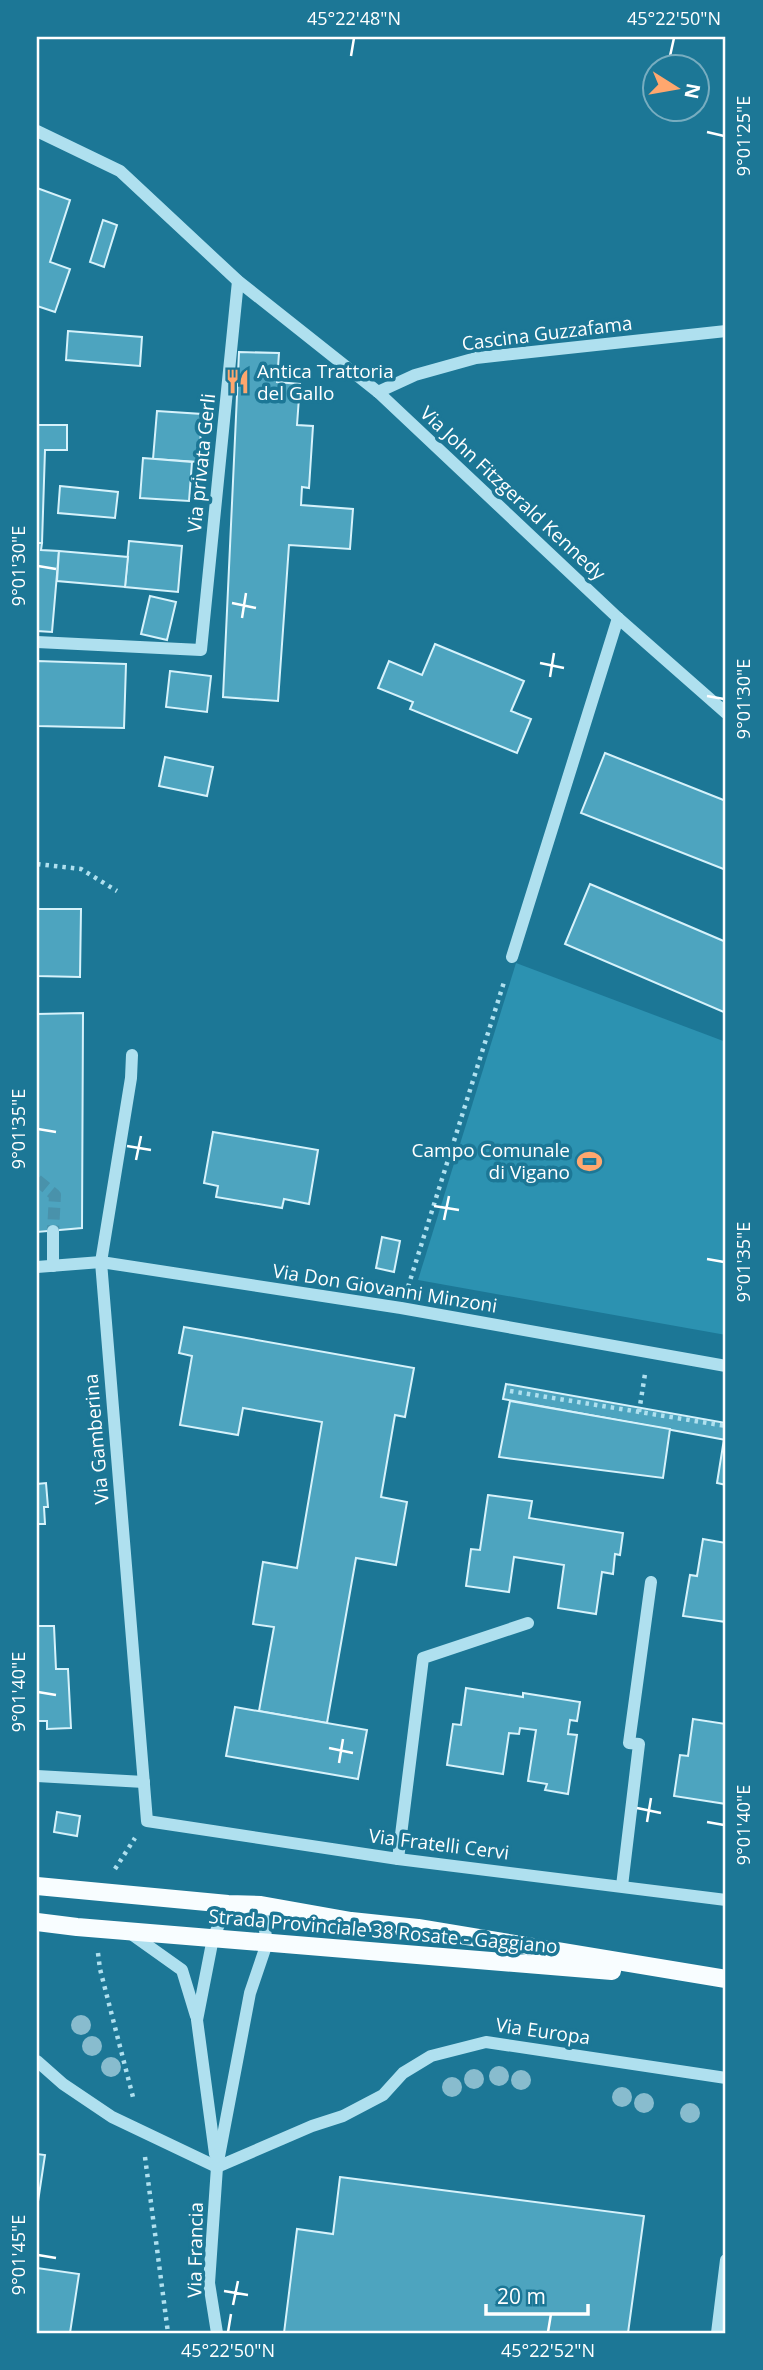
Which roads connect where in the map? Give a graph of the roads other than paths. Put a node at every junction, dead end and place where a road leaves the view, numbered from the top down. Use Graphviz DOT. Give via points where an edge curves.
graph roads {
  1 [pos="37,131"];
  2 [pos="238,281"];
  3 [pos="726,331"];
  4 [pos="378,392"];
  5 [pos="618,618"];
  6 [pos="37,642"];
  7 [pos="726,713"];
  8 [pos="512,957"];
  9 [pos="132,1055"];
  10 [pos="54,1231"];
  11 [pos="101,1262"];
  12 [pos="53,1266"];
  13 [pos="37,1267"];
  14 [pos="726,1366"];
  15 [pos="652,1581"];
  16 [pos="528,1623"];
  17 [pos="37,1776"];
  18 [pos="144,1782"];
  19 [pos="147,1821"];
  20 [pos="398,1859"];
  21 [pos="37,1886"];
  22 [pos="622,1886"];
  23 [pos="726,1900"];
  24 [pos="228,1904"];
  25 [pos="261,1905"];
  26 [pos="37,1922"];
  27 [pos="127,1931"];
  28 [pos="213,1938"];
  29 [pos="267,1943"];
  30 [pos="726,1980"];
  31 [pos="197,2020"];
  32 [pos="37,2061"];
  33 [pos="726,2078"];
  34 [pos="217,2167"];
  35 [pos="726,2260"];
  36 [pos="217,2333"];
  37 [pos="717,2333"];
  1 -- 2 [label="street, Via John Fitzgerald Kennedy" via="120,171"];
  2 -- 4 [label="street, Via John Fitzgerald Kennedy"];
  2 -- 6 [label="street, Via privata Gerli" via="201,650"];
  3 -- 4 [label="street, Cascina Guzzafama" via="476,358 415,375"];
  4 -- 5 [label="street, Via John Fitzgerald Kennedy"];
  5 -- 7 [label="street, Via John Fitzgerald Kennedy"];
  5 -- 8 [label="street"];
  9 -- 11 [label="street, Via Gamberina"];
  10 -- 12 [label="street"];
  11 -- 12 [label="street, Via Don Giovanni Minzoni"];
  11 -- 14 [label="street, Via Don Giovanni Minzoni" via="401,1308"];
  11 -- 18 [label="street, Via Gamberina"];
  12 -- 13 [label="street, Via Don Giovanni Minzoni"];
  15 -- 22 [label="street" via="629,1743 639,1744"];
  16 -- 20 [label="street" via="422,1658"];
  17 -- 18 [label="street"];
  18 -- 19 [label="street, Via Gamberina"];
  19 -- 20 [label="street, Via Fratelli Cervi"];
  20 -- 22 [label="street, Via Fratelli Cervi"];
  21 -- 24 [label="main road"];
  22 -- 23 [label="street, Via Fratelli Cervi"];
  24 -- 25 [label="main road"];
  24 -- 28 [label="street"];
  25 -- 29 [label="street"];
  25 -- 30 [label="main road"];
  26 -- 27 [label="main road, Strada Provinciale 38 Rosate - Gaggiano"];
  27 -- 28 [label="main road, Strada Provinciale 38 Rosate - Gaggiano"];
  27 -- 31 [label="street" via="182,1970"];
  28 -- 29 [label="main road, Strada Provinciale 38 Rosate - Gaggiano"];
  28 -- 31 [label="street"];
  29 -- 30 [label="main road, Strada Provinciale 38 Rosate - Gaggiano"];
  29 -- 34 [label="street" via="250,1993"];
  31 -- 34 [label="street"];
  32 -- 34 [label="street" via="112,2117"];
  33 -- 34 [label="street, Via Europa" via="486,2042 431,2056 403,2073 383,2095 343,2116"];
  34 -- 36 [label="street, Via Francia" via="209,2283"];
  35 -- 37 [label="street"];
}
